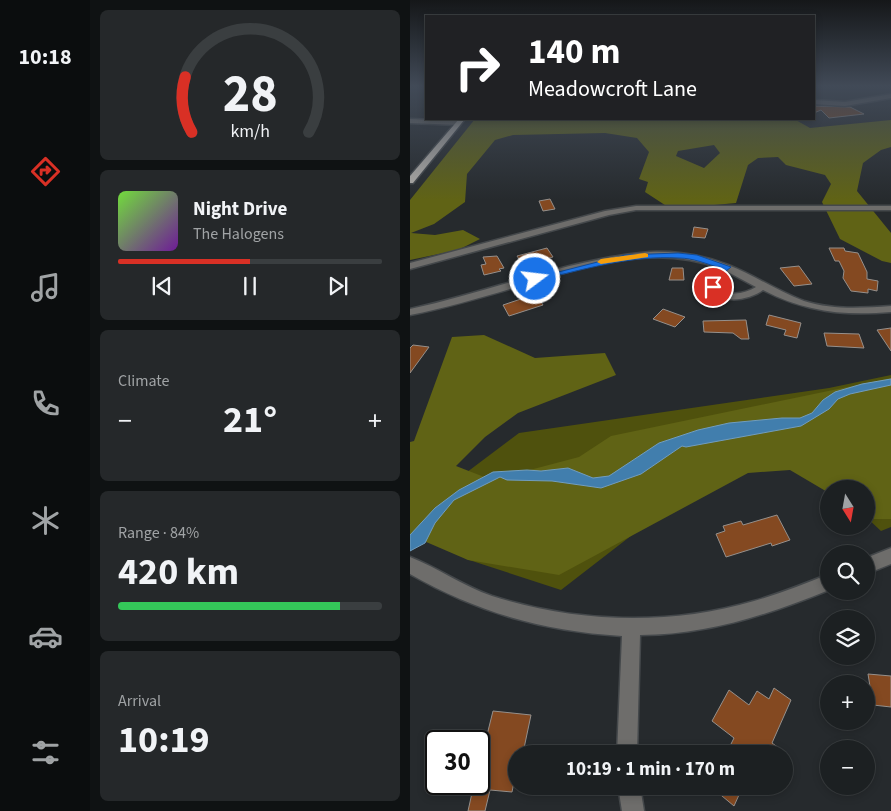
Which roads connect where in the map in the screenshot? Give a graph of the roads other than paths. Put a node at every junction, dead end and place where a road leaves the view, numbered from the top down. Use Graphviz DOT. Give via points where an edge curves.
graph roads {
  1 [pos="457,125"];
  2 [pos="410,181"];
  3 [pos="891,208"];
  4 [pos="410,266"];
  5 [pos="726,267"];
  6 [pos="763,286"];
  7 [pos="891,309"];
  8 [pos="410,312"];
  9 [pos="891,556"];
  10 [pos="875,562"];
  11 [pos="410,565"];
  12 [pos="820,586"];
  13 [pos="631,626"];
  14 [pos="627,745"];
  15 [pos="630,795"];
  16 [pos="633,811"];
  1 -- 2 [label="main road"];
  3 -- 4 [label="street" via="636,208"];
  5 -- 6 [label="street"];
  5 -- 6 [label="street" via="712,282 718,292 742,297"];
  5 -- 8 [label="street" via="678,255 625,257"];
  6 -- 7 [label="street" via="801,304 820,308 853,311"];
  9 -- 10 [label="street"];
  11 -- 13 [label="street" via="468,595 517,611 572,622"];
  12 -- 13 [label="street" via="733,616"];
  13 -- 14 [label="street"];
  15 -- 16 [label="street"];
}
